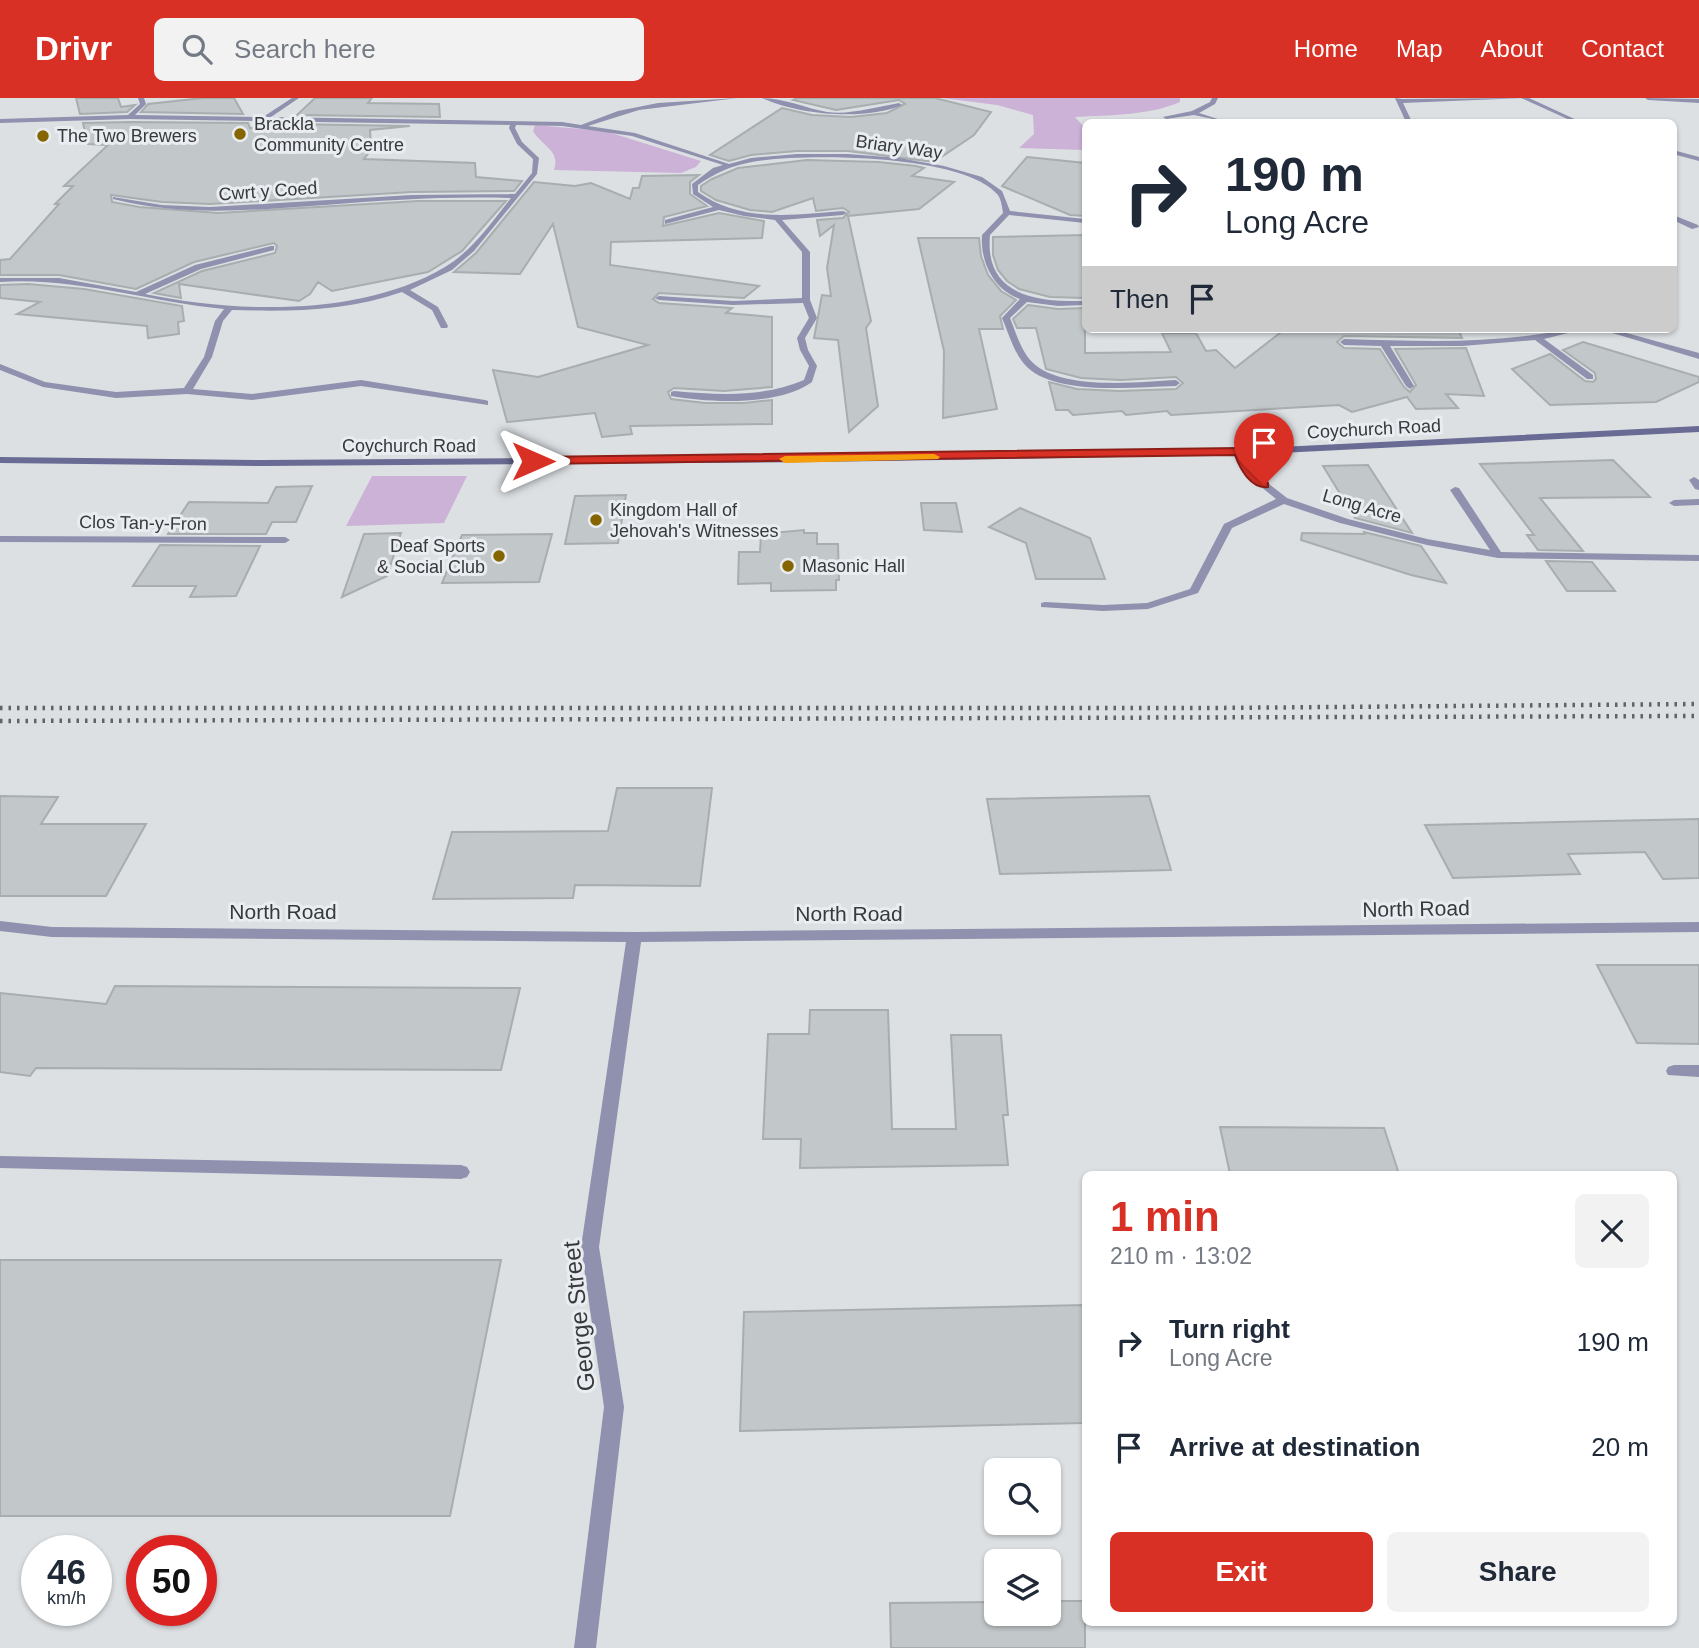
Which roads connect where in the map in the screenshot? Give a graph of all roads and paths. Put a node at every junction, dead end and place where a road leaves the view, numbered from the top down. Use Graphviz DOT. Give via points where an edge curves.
graph roads {
  1 [pos="141,98"];
  2 [pos="296,98"];
  3 [pos="735,98"];
  4 [pos="765,98"];
  5 [pos="1215,98"];
  6 [pos="1523,98"];
  7 [pos="1647,98"];
  8 [pos="1398,99"];
  9 [pos="1699,101"];
  10 [pos="899,105"];
  11 [pos="1194,113"];
  12 [pos="130,117"];
  13 [pos="1166,117"];
  14 [pos="265,119"];
  15 [pos="1214,119"];
  16 [pos="1408,119"];
  17 [pos="1571,119"];
  18 [pos="0,121"];
  19 [pos="514,123"];
  20 [pos="584,125"];
  21 [pos="1677,153"];
  22 [pos="1699,159"];
  23 [pos="726,164"];
  24 [pos="516,196"];
  25 [pos="115,198"];
  26 [pos="717,208"];
  27 [pos="843,213"];
  28 [pos="1007,213"];
  29 [pos="777,218"];
  30 [pos="1677,219"];
  31 [pos="1082,221"];
  32 [pos="668,222"];
  33 [pos="1695,227"];
  34 [pos="271,248"];
  35 [pos="0,280"];
  36 [pos="402,289"];
  37 [pos="136,295"];
  38 [pos="659,298"];
  39 [pos="1025,299"];
  40 [pos="806,300"];
  41 [pos="1082,303"];
  42 [pos="231,306"];
  43 [pos="444,326"];
  44 [pos="1558,333"];
  45 [pos="1618,333"];
  46 [pos="1536,337"];
  47 [pos="1344,342"];
  48 [pos="1384,343"];
  49 [pos="1699,356"];
  50 [pos="0,367"];
  51 [pos="1590,377"];
  52 [pos="1176,383"];
  53 [pos="1410,386"];
  54 [pos="187,391"];
  55 [pos="674,394"];
  56 [pos="485,403"];
  57 [pos="1699,429"];
  58 [pos="1239,452"];
  59 [pos="0,460"];
  60 [pos="1455,490"];
  61 [pos="1283,500"];
  62 [pos="1699,502"];
  63 [pos="1674,503"];
  64 [pos="0,539"];
  65 [pos="285,540"];
  66 [pos="1498,555"];
  67 [pos="1699,558"];
  68 [pos="1045,605"];
  69 [pos="0,926"];
  70 [pos="1699,927"];
  71 [pos="634,937"];
  72 [pos="1674,1071"];
  73 [pos="1699,1071"];
  74 [pos="0,1162"];
  75 [pos="461,1172"];
  76 [pos="586,1648"];
  1 -- 12 [label="street" via="144,104"];
  2 -- 14 [label="street"];
  3 -- 20 [label="street" via="630,109"];
  4 -- 10 [label="street" via="830,114"];
  5 -- 11 [label="street"];
  6 -- 8 [label="street"];
  6 -- 17 [label="street"];
  7 -- 9 [label="street"];
  8 -- 16 [label="street"];
  11 -- 13 [label="street"];
  11 -- 15 [label="street"];
  12 -- 14 [label="street"];
  12 -- 18 [label="street"];
  14 -- 19 [label="street"];
  19 -- 20 [label="street"];
  19 -- 24 [label="street" via="514,137 536,158 537,165"];
  20 -- 23 [label="street" via="633,134"];
  21 -- 22 [label="street"];
  23 -- 26 [label="street, Briary Way" via="705,173 695,184 695,193"];
  23 -- 28 [label="street, Briary Way" via="822,153 961,171 1000,192"];
  24 -- 25 [label="street, Cwrt y Coed" via="423,195 202,211 138,205"];
  24 -- 36 [label="street" via="451,267"];
  26 -- 29 [label="street"];
  26 -- 32 [label="street"];
  27 -- 29 [label="street"];
  28 -- 31 [label="street"];
  28 -- 39 [label="street" via="986,235 988,259 999,285"];
  29 -- 40 [label="street" via="806,251"];
  30 -- 33 [label="street"];
  34 -- 37 [label="street" via="198,267"];
  35 -- 37 [label="street" via="54,280"];
  36 -- 42 [label="street" via="326,307"];
  36 -- 43 [label="street" via="435,309"];
  37 -- 42 [label="street"];
  38 -- 40 [label="street" via="733,303"];
  39 -- 41 [label="street"];
  39 -- 52 [label="street" via="1006,318 1033,368 1057,379 1086,384"];
  40 -- 55 [label="street" via="813,318 802,338 813,366 808,382 789,391 738,400"];
  42 -- 54 [label="street" via="219,321 208,357"];
  44 -- 46 [label="street"];
  45 -- 49 [label="street"];
  46 -- 48 [label="street"];
  46 -- 51 [label="street"];
  47 -- 48 [label="street"];
  48 -- 53 [label="street"];
  50 -- 54 [label="street" via="43,384 116,395"];
  54 -- 56 [label="street" via="253,397 361,383"];
  57 -- 58 [label="main road, Coychurch Road"];
  58 -- 59 [label="main road, Coychurch Road" via="317,463"];
  58 -- 61 [label="street, Long Acre" via="1246,470"];
  60 -- 66 [label="street"];
  61 -- 66 [label="street, Long Acre" via="1344,521"];
  61 -- 68 [label="street" via="1228,526 1194,591 1147,606"];
  62 -- 63 [label="street"];
  64 -- 65 [label="street, Clos Tan-y-Fron"];
  66 -- 67 [label="street, Long Acre"];
  69 -- 71 [label="street, North Road" via="52,932"];
  70 -- 71 [label="street, North Road"];
  71 -- 76 [label="street, George Street" via="590,1247 614,1407"];
  72 -- 73 [label="street"];
  74 -- 75 [label="street"];
}
